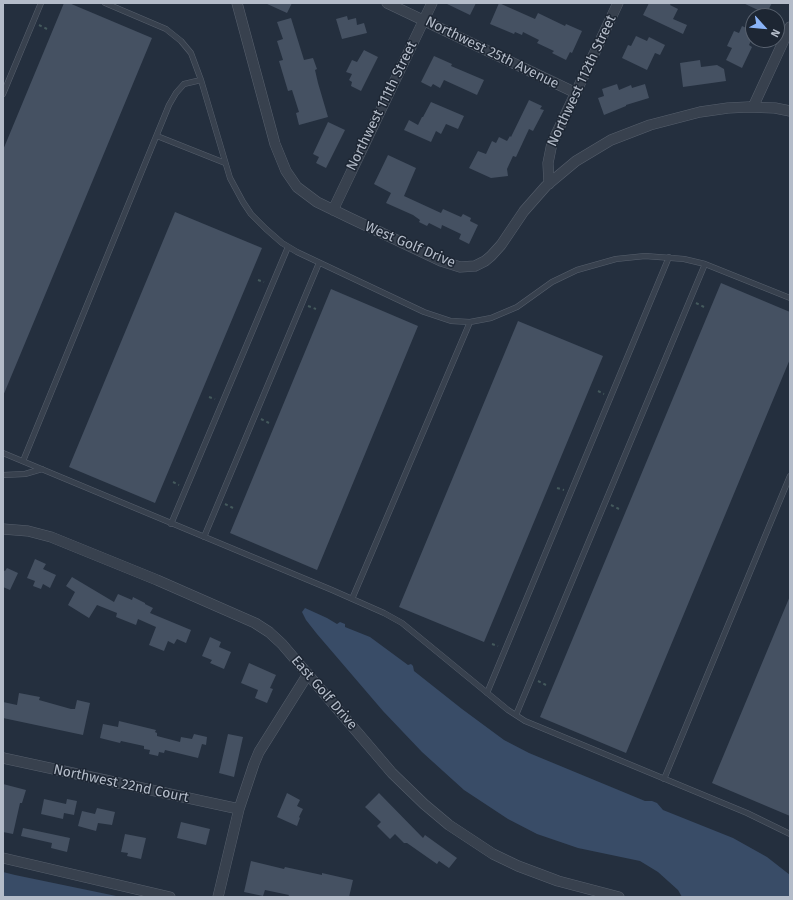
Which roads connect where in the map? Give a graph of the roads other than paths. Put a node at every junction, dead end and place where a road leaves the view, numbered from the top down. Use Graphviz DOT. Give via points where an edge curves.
graph roads {
  1 [pos="41,3"];
  2 [pos="105,3"];
  3 [pos="237,3"];
  4 [pos="387,3"];
  5 [pos="432,3"];
  6 [pos="618,3"];
  7 [pos="424,20"];
  8 [pos="790,27"];
  9 [pos="201,80"];
  10 [pos="576,93"];
  11 [pos="3,94"];
  12 [pos="753,107"];
  13 [pos="790,111"];
  14 [pos="157,136"];
  15 [pos="225,163"];
  16 [pos="549,184"];
  17 [pos="332,210"];
  18 [pos="288,247"];
  19 [pos="669,258"];
  20 [pos="319,263"];
  21 [pos="705,264"];
  22 [pos="790,298"];
  23 [pos="470,322"];
  24 [pos="3,453"];
  25 [pos="23,461"];
  26 [pos="42,470"];
  27 [pos="3,475"];
  28 [pos="790,476"];
  29 [pos="172,524"];
  30 [pos="3,530"];
  31 [pos="204,537"];
  32 [pos="352,599"];
  33 [pos="308,674"];
  34 [pos="487,693"];
  35 [pos="516,715"];
  36 [pos="3,758"];
  37 [pos="664,779"];
  38 [pos="239,810"];
  39 [pos="790,834"];
  40 [pos="3,858"];
  41 [pos="170,897"];
  42 [pos="218,897"];
  43 [pos="619,897"];
  1 -- 11 [label="lane"];
  2 -- 9 [label="lane" via="175,35 191,53"];
  3 -- 17 [label="street, West Golf Drive" via="282,163 300,190"];
  4 -- 7 [label="street, Northwest 25th Avenue"];
  5 -- 7 [label="street, Northwest 111th Street"];
  6 -- 10 [label="street, Northwest 112th Street"];
  7 -- 10 [label="street, Northwest 25th Avenue"];
  7 -- 17 [label="street, Northwest 111th Street"];
  8 -- 12 [label="street"];
  9 -- 14 [label="lane" via="185,83 178,89"];
  9 -- 15 [label="lane"];
  10 -- 16 [label="street, Northwest 112th Street" via="549,152"];
  12 -- 13 [label="street, West Golf Drive"];
  12 -- 16 [label="street, West Golf Drive" via="700,112 641,128 593,150"];
  14 -- 15 [label="lane"];
  14 -- 25 [label="lane"];
  15 -- 18 [label="lane" via="234,187 251,214"];
  16 -- 17 [label="street, West Golf Drive" via="529,205 491,256 479,264 466,267 435,259"];
  18 -- 20 [label="lane"];
  18 -- 29 [label="lane"];
  19 -- 21 [label="lane"];
  19 -- 23 [label="lane" via="645,256 596,263 560,278 508,311"];
  19 -- 34 [label="lane"];
  20 -- 23 [label="lane" via="433,316 451,321"];
  20 -- 31 [label="lane"];
  21 -- 22 [label="lane"];
  21 -- 35 [label="lane"];
  23 -- 32 [label="lane"];
  24 -- 25 [label="lane"];
  25 -- 26 [label="lane"];
  26 -- 27 [label="lane"];
  26 -- 29 [label="lane"];
  28 -- 37 [label="lane"];
  29 -- 31 [label="lane"];
  30 -- 33 [label="street, East Golf Drive" via="28,531 51,537 247,619 275,638"];
  31 -- 32 [label="lane"];
  32 -- 34 [label="lane" via="402,623"];
  33 -- 38 [label="street" via="259,752"];
  33 -- 43 [label="street, East Golf Drive" via="392,772 424,804 454,828 493,854 518,866 558,881"];
  34 -- 35 [label="lane"];
  35 -- 37 [label="lane" via="538,727"];
  36 -- 38 [label="street, Northwest 22nd Court"];
  37 -- 39 [label="lane" via="747,813"];
  38 -- 42 [label="street"];
  40 -- 41 [label="street"];
}
